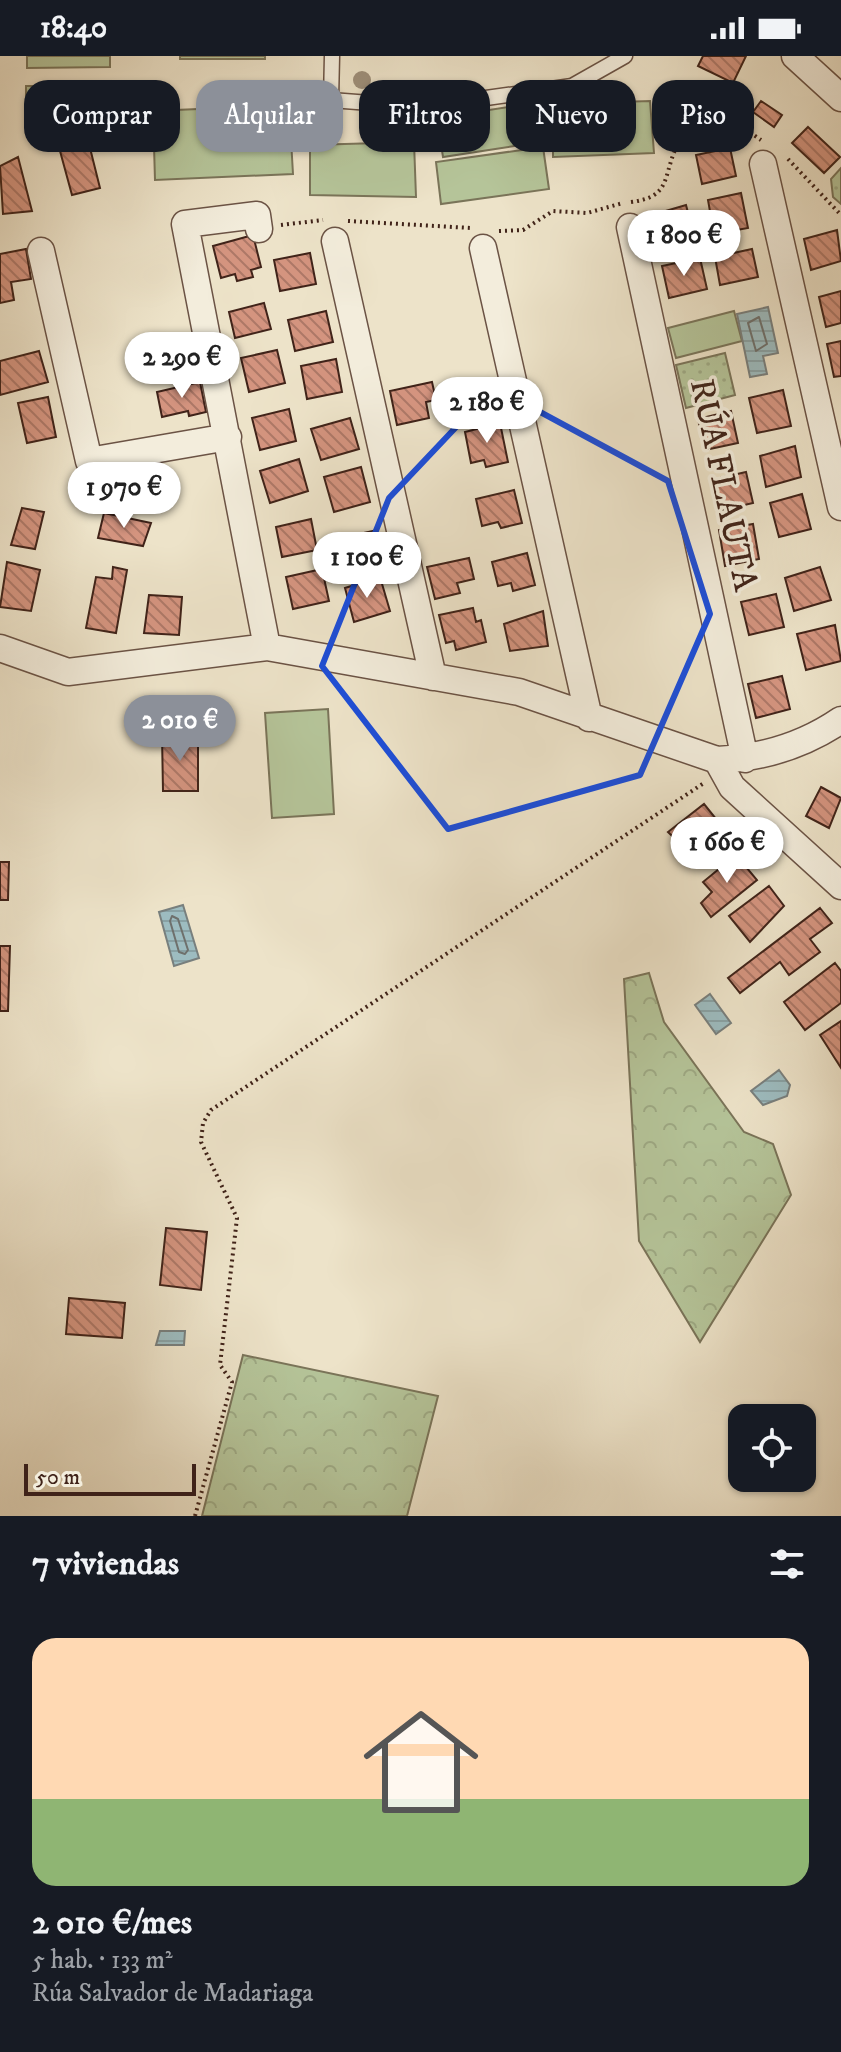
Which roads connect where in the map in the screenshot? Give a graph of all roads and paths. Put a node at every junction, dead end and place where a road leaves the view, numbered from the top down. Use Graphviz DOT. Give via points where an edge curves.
graph roads {
  1 [pos="332,56"];
  2 [pos="625,56"];
  3 [pos="795,56"];
  4 [pos="841,98"];
  5 [pos="773,156"];
  6 [pos="841,215"];
  7 [pos="630,227"];
  8 [pos="335,228"];
  9 [pos="259,229"];
  10 [pos="485,237"];
  11 [pos="41,251"];
  12 [pos="228,437"];
  13 [pos="841,507"];
  14 [pos="267,647"];
  15 [pos="0,648"];
  16 [pos="433,677"];
  17 [pos="589,718"];
  18 [pos="841,720"];
  19 [pos="728,763"];
  20 [pos="841,886"];
  21 [pos="195,1516"];
  1 -- 2 [label="lane" via="331,100 422,107 572,86"];
  3 -- 4 [label="street"];
  5 -- 6 [label="path"];
  5 -- 10 [label="path" via="722,113 701,108 684,132 661,190 646,200 587,213 553,211 523,230"];
  5 -- 13 [label="street"];
  7 -- 19 [label="street, RÚA FLAUTA"];
  8 -- 9 [label="path"];
  8 -- 10 [label="path" via="462,224"];
  8 -- 16 [label="street"];
  9 -- 12 [label="street" via="257,215 185,224"];
  10 -- 17 [label="street"];
  11 -- 12 [label="street" via="89,461"];
  12 -- 14 [label="street"];
  14 -- 15 [label="street" via="68,672"];
  14 -- 16 [label="street"];
  16 -- 17 [label="street" via="519,692"];
  17 -- 19 [label="street"];
  18 -- 19 [label="street" via="790,748"];
  19 -- 20 [label="street" via="732,787"];
  19 -- 21 [label="path" via="211,1110 201,1142 237,1218 220,1365 232,1382"];
}
